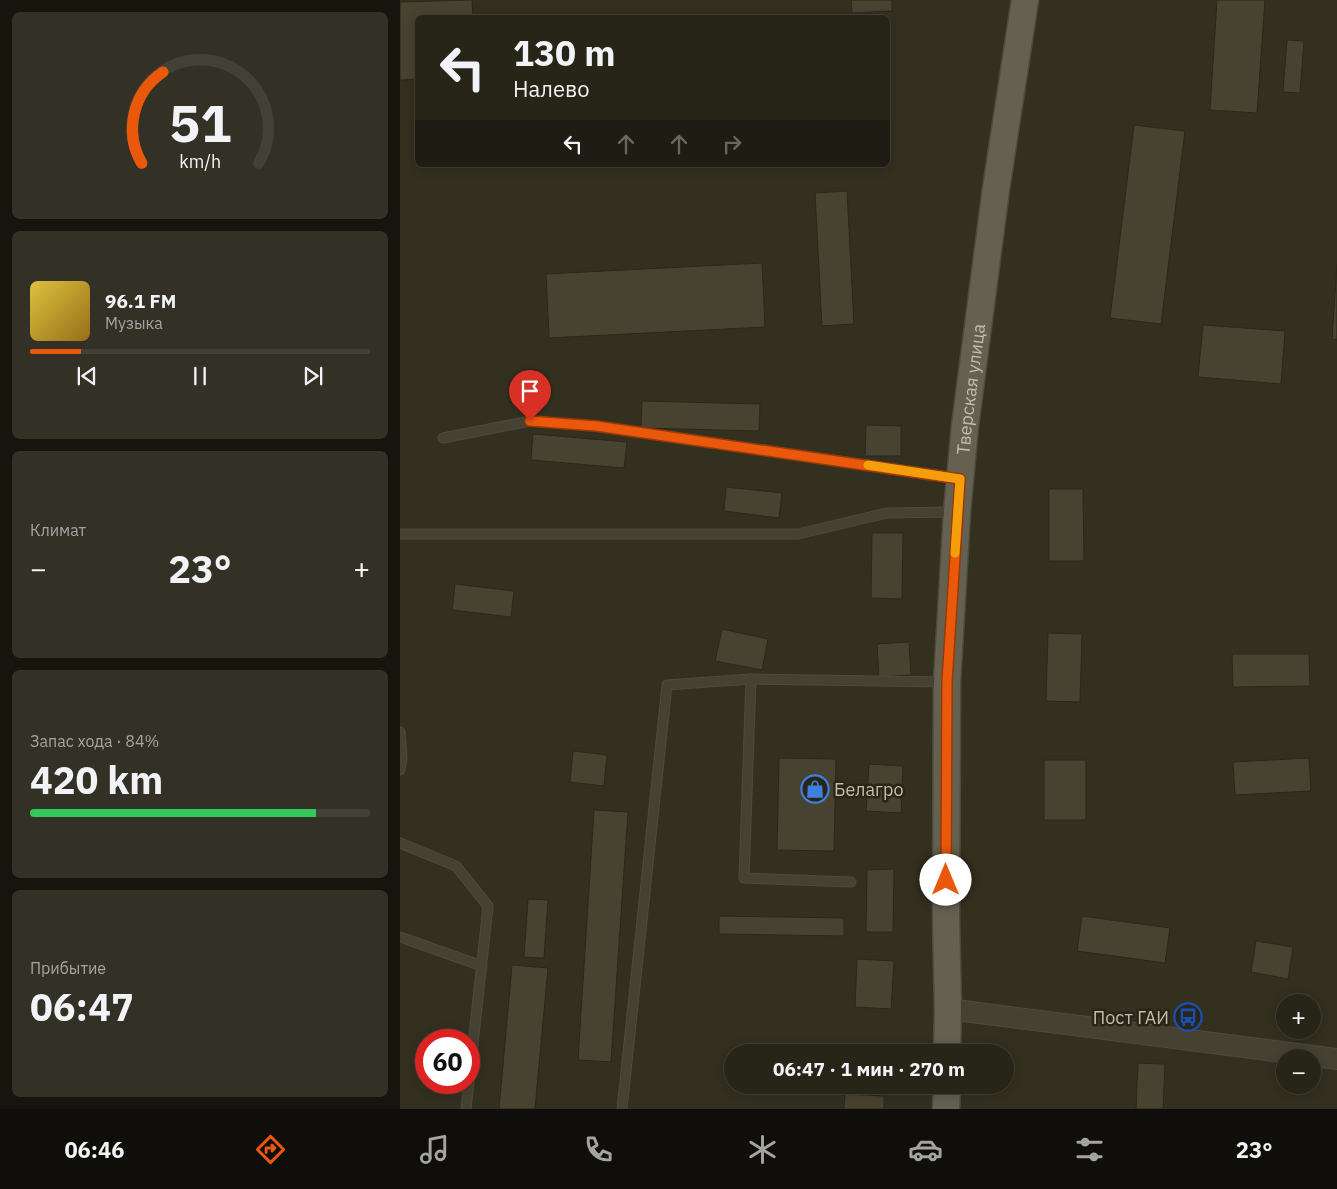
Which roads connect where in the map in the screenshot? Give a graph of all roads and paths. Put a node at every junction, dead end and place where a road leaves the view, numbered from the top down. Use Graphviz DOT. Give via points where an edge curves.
graph roads {
  1 [pos="1025,0"];
  2 [pos="443,438"];
  3 [pos="960,479"];
  4 [pos="957,512"];
  5 [pos="400,534"];
  6 [pos="751,679"];
  7 [pos="947,682"];
  8 [pos="400,732"];
  9 [pos="400,770"];
  10 [pos="400,843"];
  11 [pos="851,882"];
  12 [pos="400,937"];
  13 [pos="482,966"];
  14 [pos="948,1009"];
  15 [pos="947,1044"];
  16 [pos="1337,1059"];
  17 [pos="946,1094"];
  18 [pos="466,1109"];
  19 [pos="622,1109"];
  20 [pos="946,1109"];
  1 -- 3 [label="main road, Тверская улица" via="996,189"];
  2 -- 3 [label="lane" via="530,421 596,426"];
  3 -- 4 [label="main road, Тверская улица"];
  4 -- 5 [label="lane" via="887,513 798,534"];
  4 -- 7 [label="main road, Тверская улица"];
  6 -- 7 [label="lane"];
  6 -- 11 [label="lane" via="744,878"];
  6 -- 19 [label="lane" via="666,685"];
  7 -- 14 [label="main road, Тверская улица"];
  8 -- 9 [label="lane"];
  10 -- 13 [label="lane" via="456,866 488,906"];
  12 -- 13 [label="lane"];
  13 -- 18 [label="lane"];
  14 -- 15 [label="main road, Тверская улица"];
  14 -- 16 [label="street"];
  17 -- 20 [label="main road"];
}
